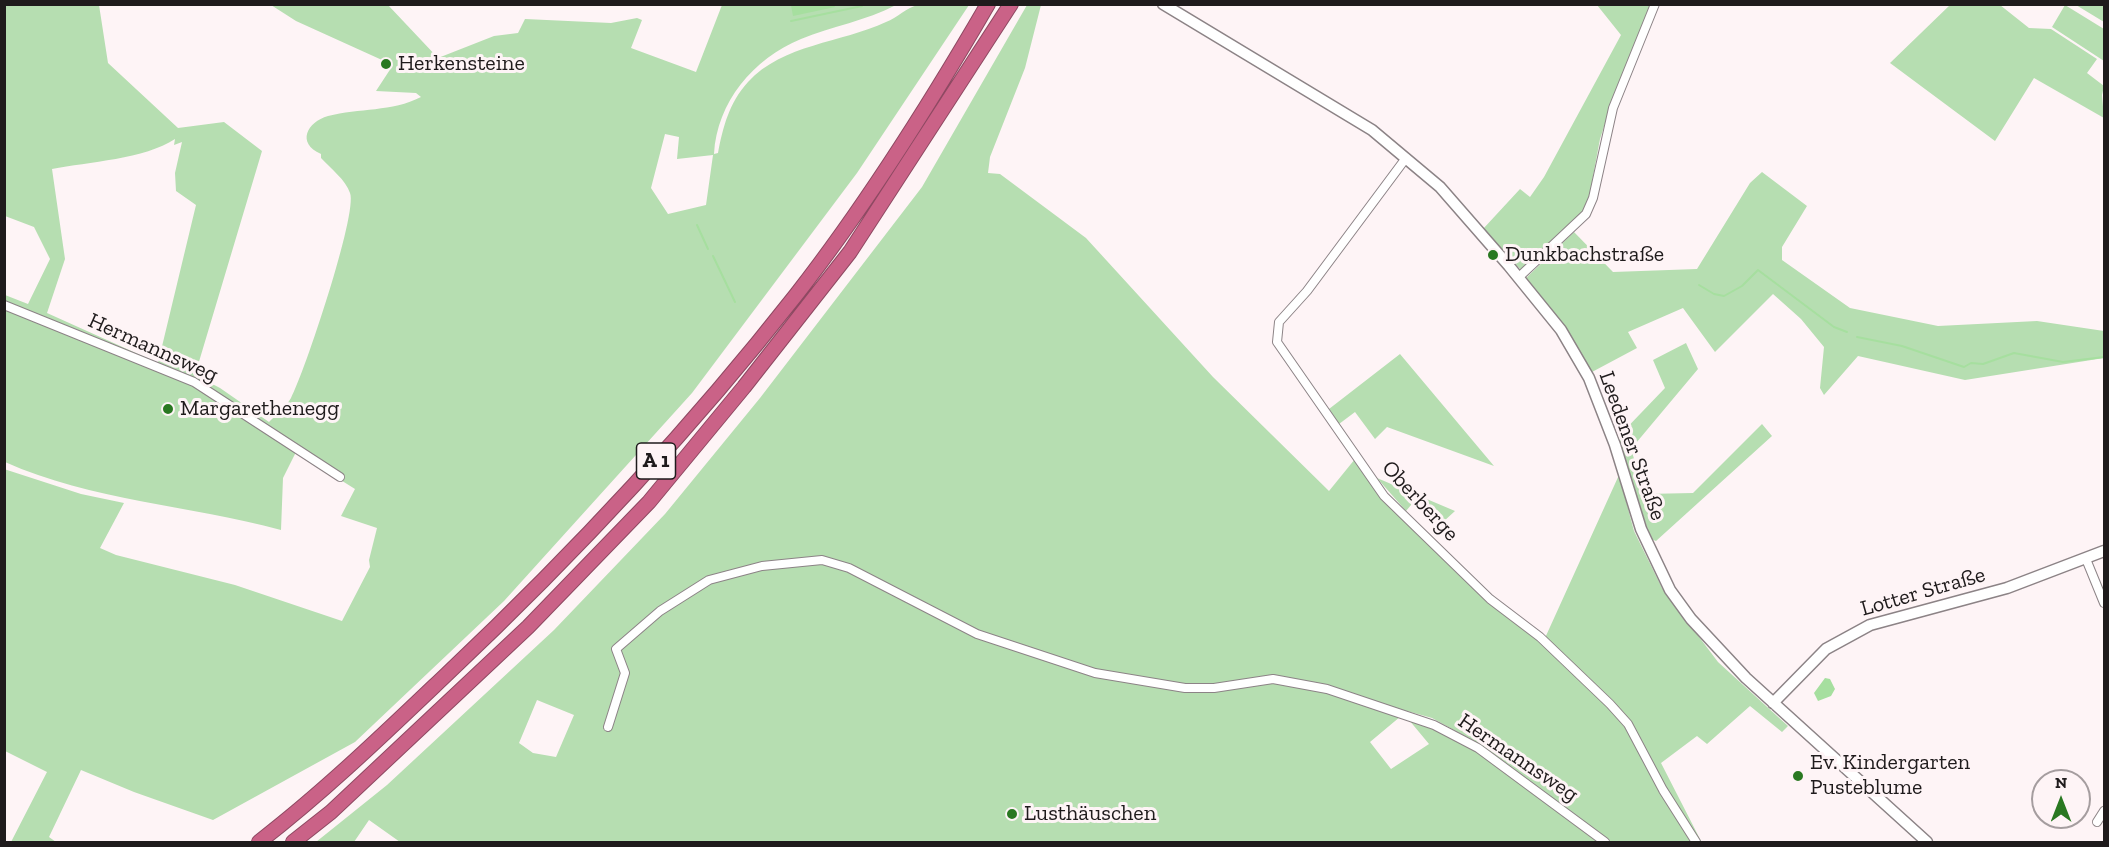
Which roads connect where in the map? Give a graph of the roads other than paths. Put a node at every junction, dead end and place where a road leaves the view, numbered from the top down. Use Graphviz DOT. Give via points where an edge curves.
graph roads {
  1 [pos="988,4"];
  2 [pos="1011,4"];
  3 [pos="1163,4"];
  4 [pos="1655,4"];
  5 [pos="1406,158"];
  6 [pos="1519,277"];
  7 [pos="4,305"];
  8 [pos="340,477"];
  9 [pos="2104,551"];
  10 [pos="2086,559"];
  11 [pos="2104,603"];
  12 [pos="1773,703"];
  13 [pos="608,727"];
  14 [pos="2104,811"];
  15 [pos="2097,822"];
  16 [pos="259,843"];
  17 [pos="293,843"];
  18 [pos="1605,843"];
  19 [pos="1696,843"];
  20 [pos="1927,843"];
  1 -- 16 [label="highway, A 1" via="856,212 797,293 629,492 512,613 337,778"];
  2 -- 17 [label="highway, A 1" via="850,252 648,502 511,644"];
  3 -- 5 [label="street, Leedener Straße" via="1372,130"];
  4 -- 6 [label="street" via="1613,108 1586,214"];
  5 -- 6 [label="street, Leedener Straße" via="1440,187"];
  5 -- 19 [label="street, Oberberge" via="1307,291 1278,322 1277,342 1384,496 1490,599 1540,637 1628,724"];
  6 -- 12 [label="street, Leedener Straße" via="1561,330 1589,378 1641,529 1670,590 1724,657"];
  7 -- 8 [label="street, Hermannsweg" via="194,382"];
  9 -- 10 [label="street, Lotter Straße"];
  10 -- 11 [label="street"];
  10 -- 12 [label="street, Lotter Straße" via="2007,588 1870,625 1826,649"];
  12 -- 20 [label="street, Leedener Straße"];
  13 -- 18 [label="street, Hermannsweg" via="625,674 616,649 660,611 709,580 762,566 822,560 849,568 977,634 1095,673 1185,688 1273,680 1327,689 1434,725 1478,748"];
  14 -- 15 [label="street"];
}
